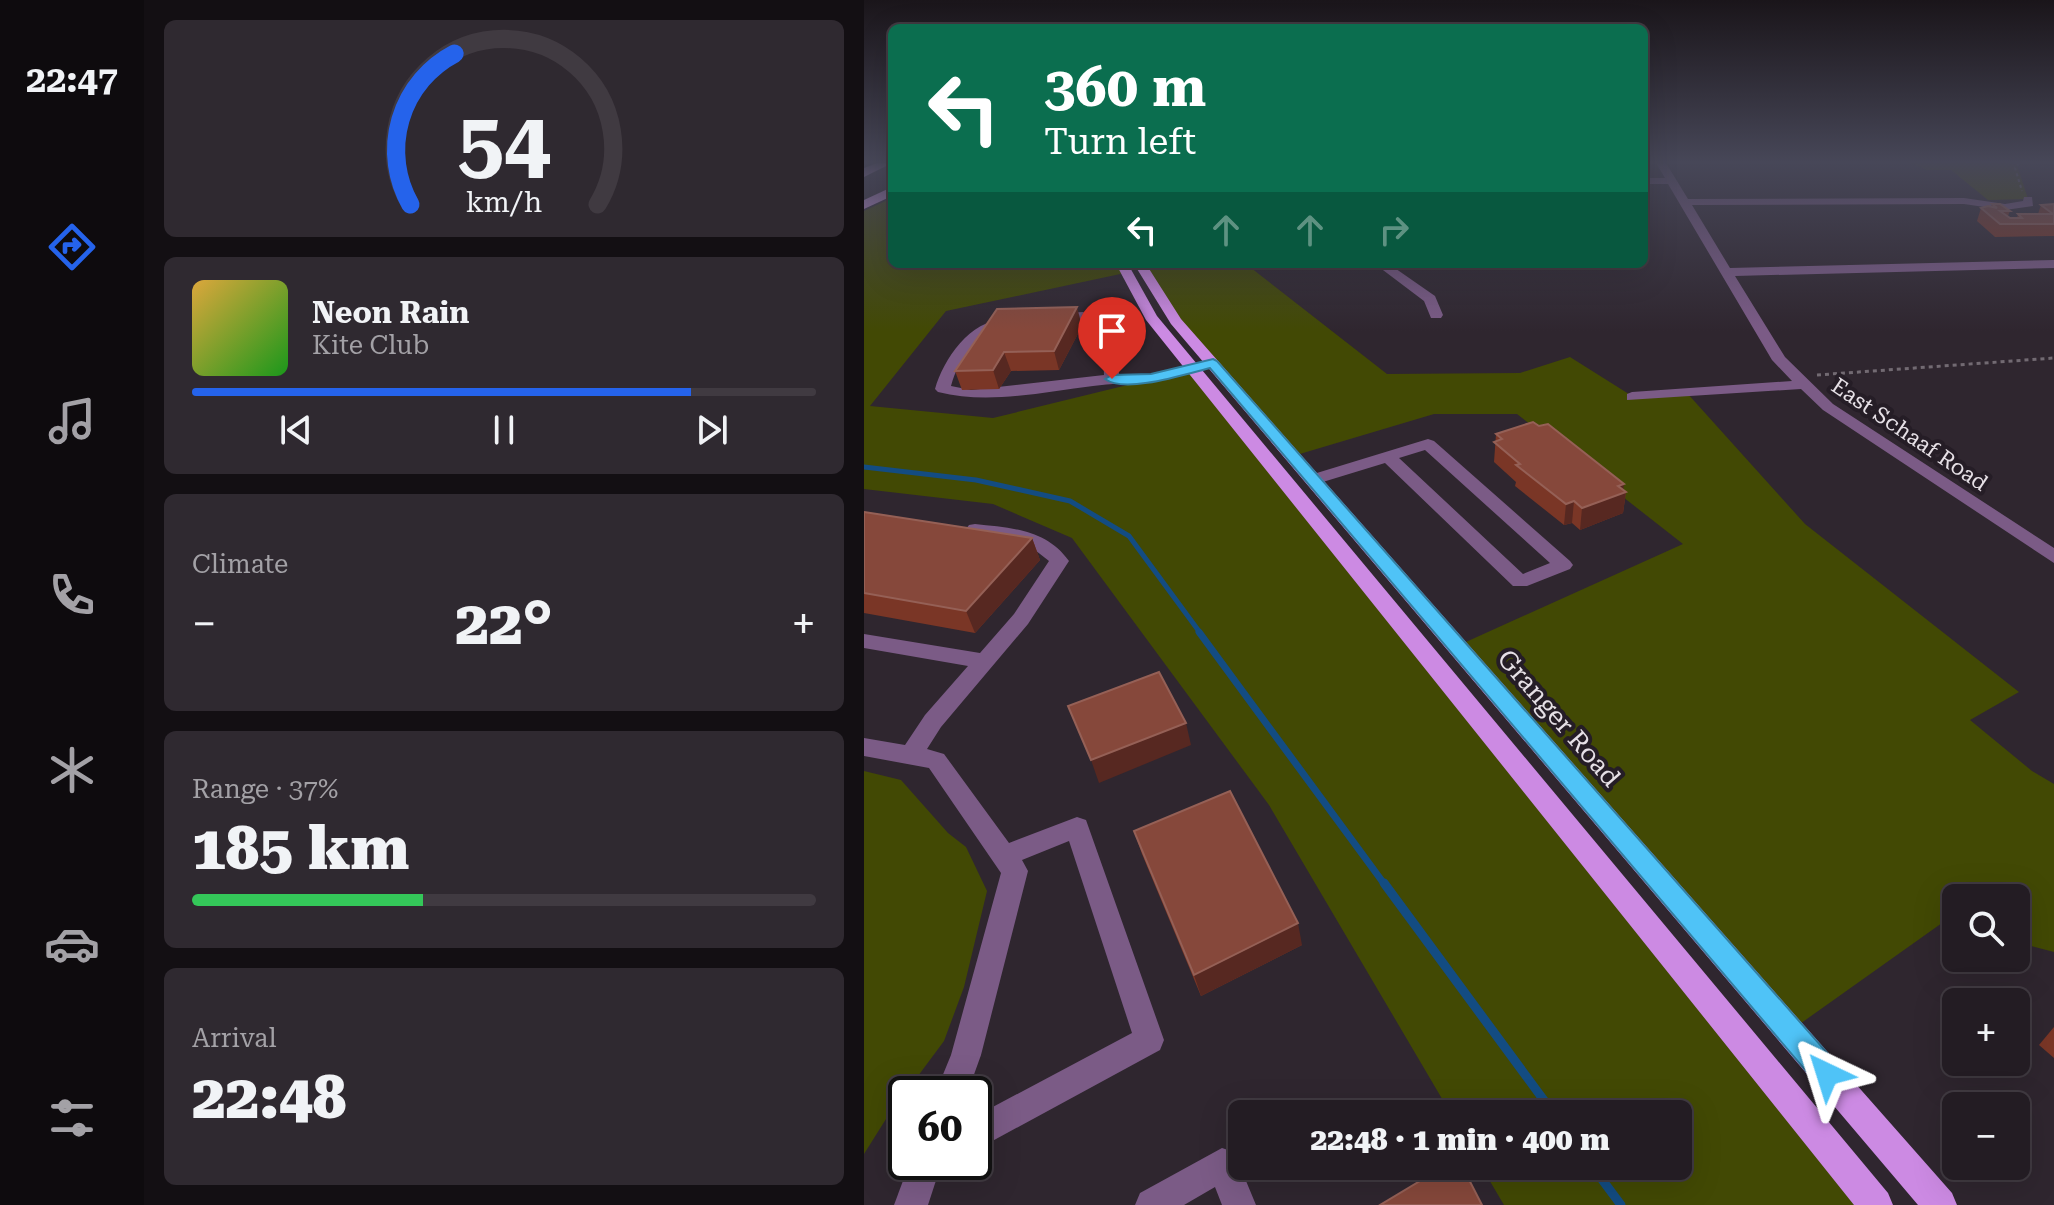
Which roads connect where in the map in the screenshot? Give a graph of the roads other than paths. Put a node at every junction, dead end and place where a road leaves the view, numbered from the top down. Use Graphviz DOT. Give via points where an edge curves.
graph roads {
  1 [pos="1695,219"];
  2 [pos="2054,264"];
  3 [pos="1124,268"];
  4 [pos="1142,268"];
  5 [pos="1393,268"];
  6 [pos="1727,272"];
  7 [pos="1436,315"];
  8 [pos="1203,366"];
  9 [pos="1112,379"];
  10 [pos="1798,381"];
  11 [pos="1632,397"];
  12 [pos="1387,456"];
  13 [pos="1313,480"];
  14 [pos="955,526"];
  15 [pos="2054,557"];
  16 [pos="864,641"];
  17 [pos="985,661"];
  18 [pos="864,747"];
  19 [pos="911,755"];
  20 [pos="1004,856"];
  21 [pos="958,1076"];
  22 [pos="992,1125"];
  23 [pos="920,1180"];
  24 [pos="911,1205"];
  25 [pos="1152,1205"];
  26 [pos="1239,1205"];
  27 [pos="1876,1205"];
  28 [pos="1940,1205"];
  1 -- 6 [label="street, East Schaaf Road"];
  2 -- 6 [label="street"];
  3 -- 8 [label="main road, Granger Road" via="1151,317"];
  4 -- 8 [label="main road, Granger Road"];
  5 -- 7 [label="street" via="1430,299"];
  6 -- 10 [label="street, East Schaaf Road" via="1779,360"];
  8 -- 9 [label="street" via="1151,378"];
  8 -- 13 [label="main road, Granger Road"];
  8 -- 27 [label="main road, Granger Road"];
  9 -- 9 [label="street" via="1103,326 1083,316 994,324 973,335 943,389 971,395"];
  10 -- 11 [label="street"];
  10 -- 15 [label="street, East Schaaf Road" via="1841,416"];
  12 -- 12 [label="street" via="1428,444 1563,565 1520,582"];
  12 -- 13 [label="street"];
  13 -- 28 [label="main road, Granger Road"];
  14 -- 17 [label="street" via="1031,537 1049,546 1059,561"];
  16 -- 17 [label="street"];
  17 -- 19 [label="street"];
  18 -- 19 [label="street"];
  19 -- 20 [label="street" via="936,760"];
  20 -- 21 [label="street" via="1015,871"];
  20 -- 22 [label="street" via="1077,827 1149,1040"];
  23 -- 24 [label="street"];
  25 -- 26 [label="street" via="1222,1164"];
}
